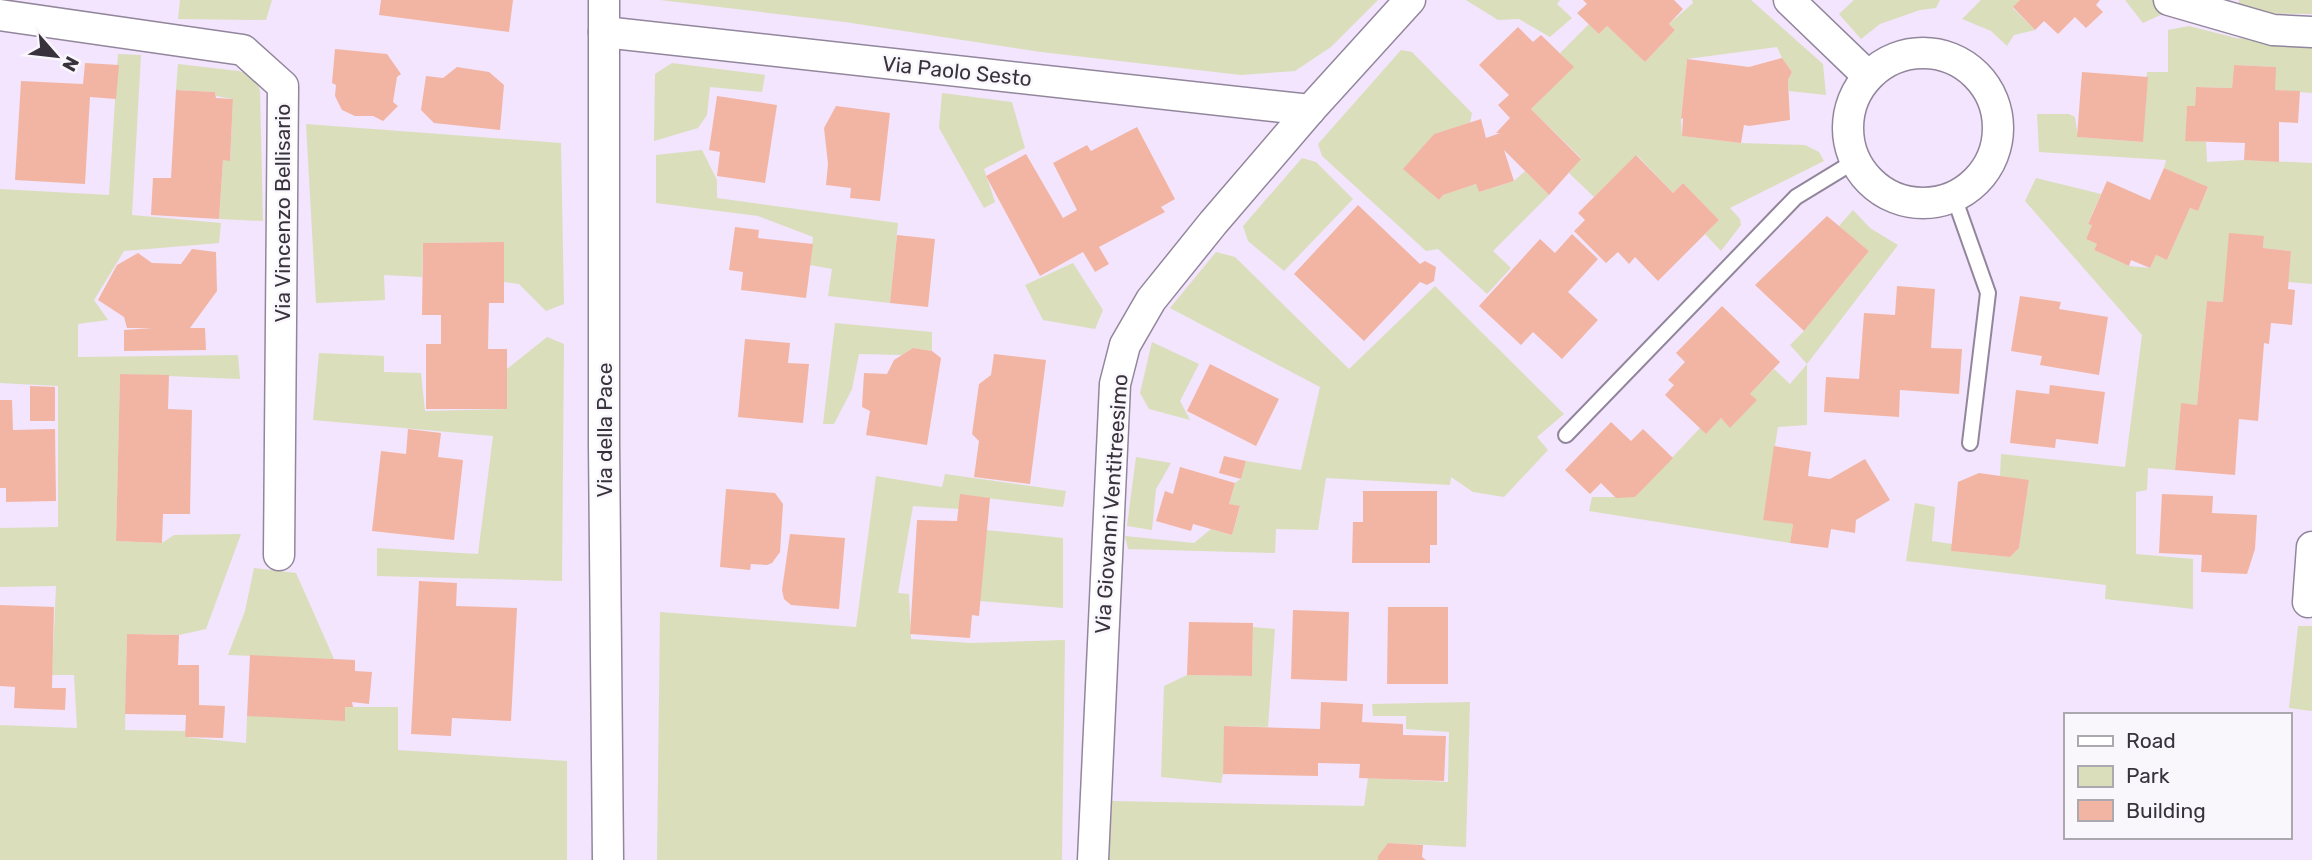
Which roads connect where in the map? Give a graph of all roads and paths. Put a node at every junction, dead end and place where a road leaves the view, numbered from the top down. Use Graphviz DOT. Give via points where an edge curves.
graph roads {
  1 [pos="604,0"];
  2 [pos="1410,0"];
  3 [pos="1789,0"];
  4 [pos="2169,0"];
  5 [pos="0,15"];
  6 [pos="604,32"];
  7 [pos="2312,32"];
  8 [pos="1868,76"];
  9 [pos="1310,110"];
  10 [pos="1855,161"];
  11 [pos="1954,197"];
  12 [pos="1566,435"];
  13 [pos="1970,443"];
  14 [pos="2312,547"];
  15 [pos="279,555"];
  16 [pos="2308,602"];
  17 [pos="608,860"];
  18 [pos="1093,860"];
  1 -- 6 [label="street, Via della Pace"];
  2 -- 9 [label="street, Via Giovanni Ventitreesimo"];
  3 -- 8 [label="street"];
  4 -- 7 [label="street" via="2273,30"];
  5 -- 15 [label="street, Via Vincenzo Bellisario" via="243,50 283,86"];
  6 -- 9 [label="street, Via Paolo Sesto"];
  6 -- 17 [label="street, Via della Pace"];
  8 -- 10 [label="street" via="1849,117 1848,139"];
  8 -- 11 [label="street" via="1888,61 1935,53 1958,61 1977,75 1991,95 1998,118 1997,142 1989,165 1974,184"];
  9 -- 18 [label="street, Via Giovanni Ventitreesimo" via="1151,300 1125,345 1115,384"];
  10 -- 11 [label="street" via="1868,180 1908,202"];
  10 -- 12 [label="lane" via="1796,197"];
  11 -- 13 [label="lane" via="1988,293"];
  14 -- 16 [label="street"];
}
